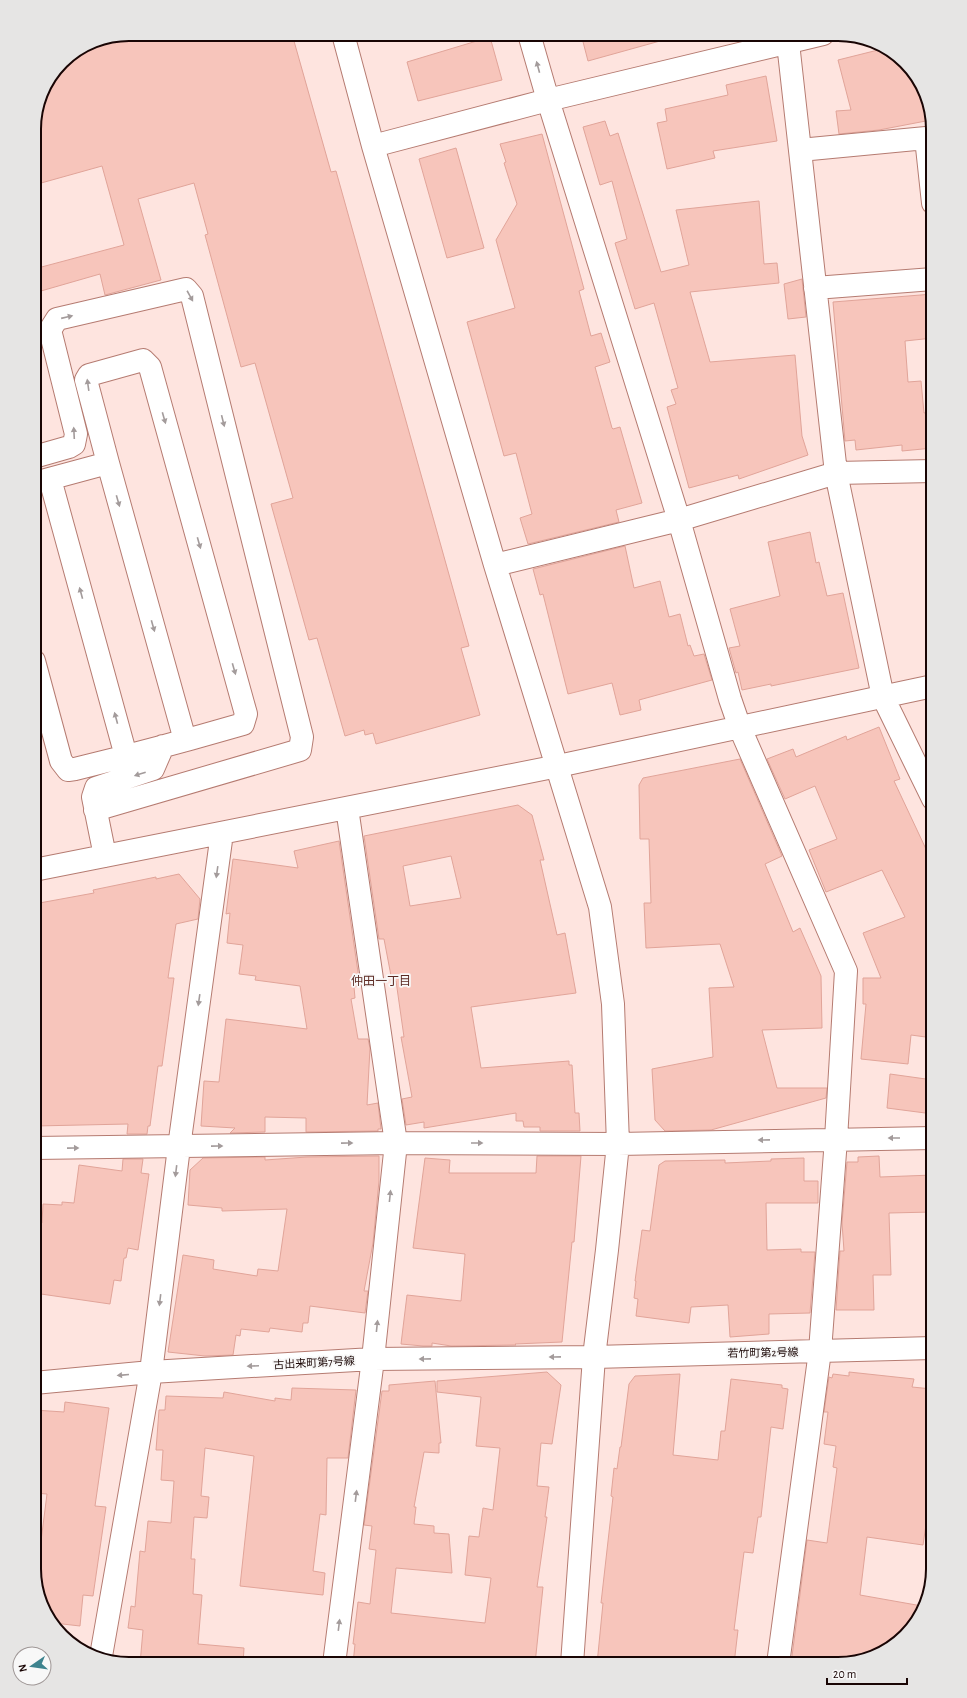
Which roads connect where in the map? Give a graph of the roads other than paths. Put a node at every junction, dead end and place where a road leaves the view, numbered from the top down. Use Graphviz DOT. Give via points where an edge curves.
graph roads {
  1 [pos="345,41"];
  2 [pos="531,41"];
  3 [pos="776,41"];
  4 [pos="788,41"];
  5 [pos="548,100"];
  6 [pos="926,138"];
  7 [pos="373,146"];
  8 [pos="800,150"];
  9 [pos="926,279"];
  10 [pos="815,288"];
  11 [pos="41,455"];
  12 [pos="108,463"];
  13 [pos="926,471"];
  14 [pos="836,473"];
  15 [pos="42,481"];
  16 [pos="679,520"];
  17 [pos="495,565"];
  18 [pos="41,687"];
  19 [pos="926,688"];
  20 [pos="883,697"];
  21 [pos="740,728"];
  22 [pos="185,740"];
  23 [pos="163,746"];
  24 [pos="126,756"];
  25 [pos="558,766"];
  26 [pos="926,785"];
  27 [pos="347,808"];
  28 [pos="95,810"];
  29 [pos="222,833"];
  30 [pos="105,856"];
  31 [pos="41,869"];
  32 [pos="926,1138"];
  33 [pos="836,1139"];
  34 [pos="396,1142"];
  35 [pos="618,1144"];
  36 [pos="179,1147"];
  37 [pos="41,1148"];
  38 [pos="926,1348"];
  39 [pos="820,1351"];
  40 [pos="594,1357"];
  41 [pos="373,1359"];
  42 [pos="151,1372"];
  43 [pos="41,1382"];
  44 [pos="102,1652"];
  45 [pos="335,1657"];
  46 [pos="573,1657"];
  47 [pos="779,1657"];
  1 -- 7 [label="street"];
  5 -- 2 [label="street, one-way"];
  3 -- 5 [label="street"];
  4 -- 8 [label="street"];
  5 -- 7 [label="street"];
  5 -- 16 [label="street"];
  6 -- 8 [label="street"];
  7 -- 17 [label="street"];
  8 -- 10 [label="street"];
  9 -- 10 [label="street"];
  10 -- 14 [label="street"];
  11 -- 28 [label="street, one-way" via="69,447 74,444 76,434 50,330 56,319 186,289 192,296 302,737 300,750"];
  12 -- 15 [label="street"];
  12 -- 22 [label="street, one-way"];
  12 -- 22 [label="street, one-way" via="86,380 89,375 143,360 150,367 246,714 243,724"];
  13 -- 14 [label="street"];
  14 -- 16 [label="street"];
  14 -- 20 [label="street"];
  24 -- 15 [label="street, one-way"];
  16 -- 17 [label="street"];
  16 -- 21 [label="street"];
  17 -- 25 [label="street"];
  18 -- 24 [label="street" via="61,761 68,770"];
  19 -- 20 [label="street"];
  20 -- 21 [label="street"];
  20 -- 26 [label="street"];
  21 -- 25 [label="street"];
  21 -- 33 [label="street" via="846,971"];
  22 -- 23 [label="street"];
  23 -- 24 [label="street"];
  23 -- 28 [label="street, one-way" via="153,769 96,788 93,797"];
  25 -- 27 [label="street"];
  25 -- 35 [label="street" via="600,907 613,1004"];
  27 -- 29 [label="street"];
  27 -- 34 [label="street"];
  28 -- 30 [label="street"];
  29 -- 30 [label="street"];
  29 -- 36 [label="street, one-way"];
  30 -- 31 [label="street"];
  32 -- 33 [label="street, one-way"];
  33 -- 35 [label="street, one-way"];
  33 -- 39 [label="street"];
  34 -- 35 [label="street, one-way"];
  36 -- 34 [label="street, one-way"];
  41 -- 34 [label="street, one-way"];
  35 -- 40 [label="street"];
  37 -- 36 [label="street, one-way"];
  36 -- 42 [label="street, one-way"];
  38 -- 39 [label="street, 若竹町第2号線"];
  39 -- 40 [label="street, 若竹町第2号線"];
  39 -- 47 [label="street"];
  40 -- 41 [label="street, 古出来町第7号線, one-way"];
  40 -- 46 [label="street"];
  41 -- 42 [label="street, 古出来町第7号線, one-way"];
  45 -- 41 [label="street, one-way"];
  42 -- 43 [label="street, 古出来町第7号線, one-way"];
  42 -- 44 [label="street"];
}
